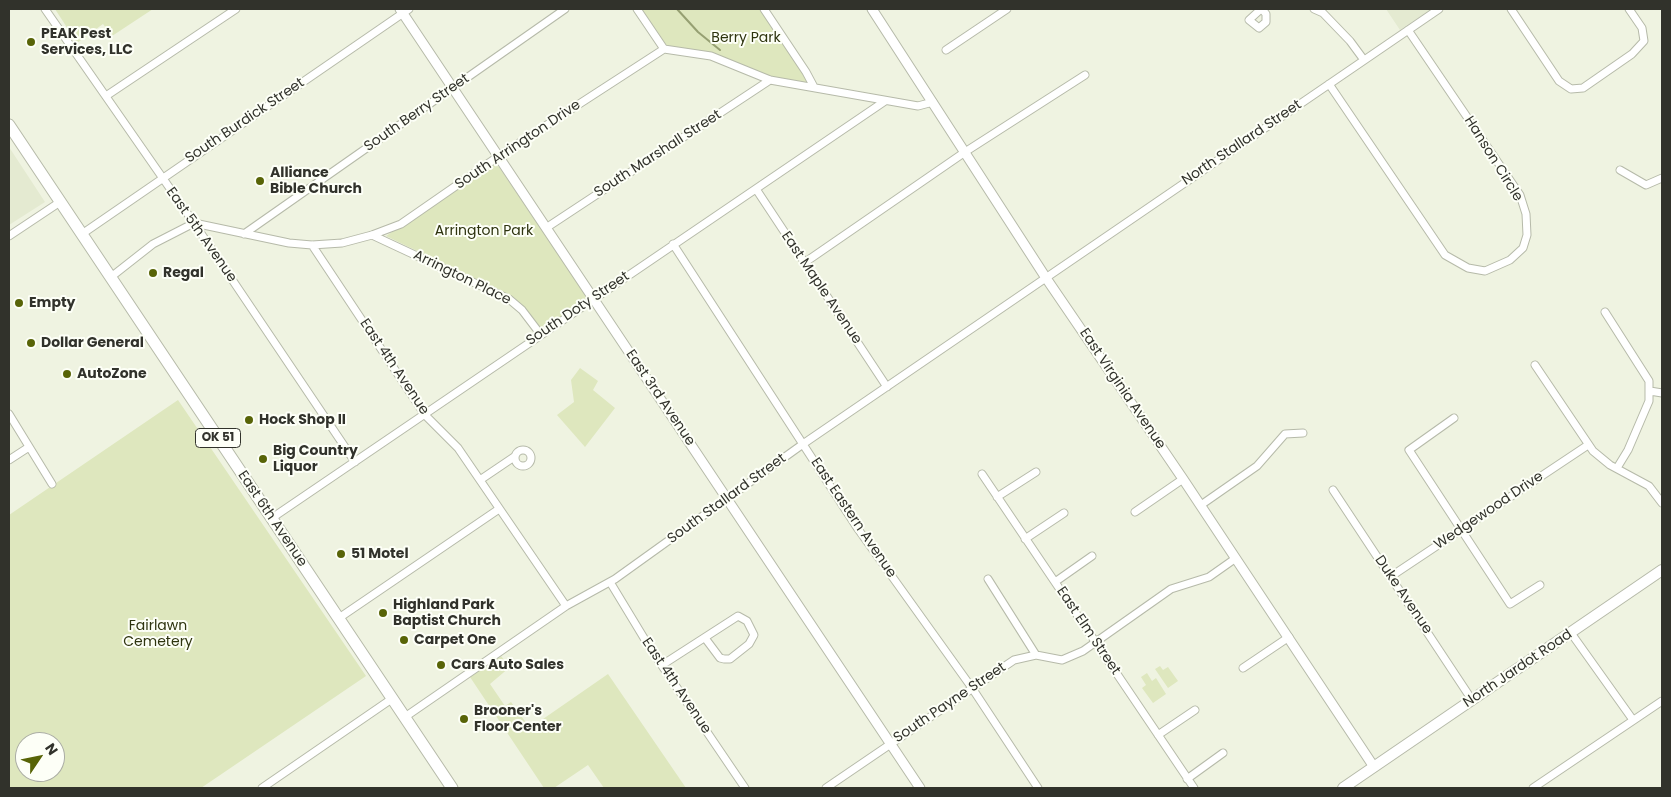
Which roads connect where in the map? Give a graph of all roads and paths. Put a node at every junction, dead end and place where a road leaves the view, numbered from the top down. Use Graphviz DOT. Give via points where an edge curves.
graph roads {
  1 [pos="45,9"];
  2 [pos="236,9"];
  3 [pos="565,9"];
  4 [pos="636,9"];
  5 [pos="764,9"];
  6 [pos="872,9"];
  7 [pos="1007,9"];
  8 [pos="1314,9"];
  9 [pos="1439,9"];
  10 [pos="1511,9"];
  11 [pos="1629,9"];
  12 [pos="404,10"];
  13 [pos="1408,30"];
  14 [pos="664,49"];
  15 [pos="946,50"];
  16 [pos="1364,60"];
  17 [pos="1085,75"];
  18 [pos="770,80"];
  19 [pos="1329,84"];
  20 [pos="814,87"];
  21 [pos="454,88"];
  22 [pos="106,96"];
  23 [pos="885,101"];
  24 [pos="933,102"];
  25 [pos="9,124"];
  26 [pos="965,152"];
  27 [pos="498,156"];
  28 [pos="1620,170"];
  29 [pos="161,178"];
  30 [pos="1662,178"];
  31 [pos="756,189"];
  32 [pos="60,202"];
  33 [pos="194,222"];
  34 [pos="546,228"];
  35 [pos="82,234"];
  36 [pos="244,234"];
  37 [pos="372,235"];
  38 [pos="9,236"];
  39 [pos="673,244"];
  40 [pos="312,246"];
  41 [pos="804,263"];
  42 [pos="111,276"];
  43 [pos="1046,278"];
  44 [pos="594,298"];
  45 [pos="1605,312"];
  46 [pos="541,335"];
  47 [pos="1535,365"];
  48 [pos="887,387"];
  49 [pos="1650,391"];
  50 [pos="1662,393"];
  51 [pos="9,414"];
  52 [pos="425,415"];
  53 [pos="1454,418"];
  54 [pos="1303,433"];
  55 [pos="803,444"];
  56 [pos="1588,445"];
  57 [pos="30,447"];
  58 [pos="514,458"];
  59 [pos="9,460"];
  60 [pos="355,462"];
  61 [pos="1617,468"];
  62 [pos="1036,472"];
  63 [pos="982,474"];
  64 [pos="1183,479"];
  65 [pos="480,480"];
  66 [pos="52,484"];
  67 [pos="1333,490"];
  68 [pos="997,497"];
  69 [pos="728,499"];
  70 [pos="1662,503"];
  71 [pos="1201,505"];
  72 [pos="499,509"];
  73 [pos="1135,512"];
  74 [pos="1064,513"];
  75 [pos="272,518"];
  76 [pos="1461,529"];
  77 [pos="1026,539"];
  78 [pos="1092,556"];
  79 [pos="1236,558"];
  80 [pos="1662,570"];
  81 [pos="1390,576"];
  82 [pos="988,579"];
  83 [pos="610,582"];
  84 [pos="1055,582"];
  85 [pos="1540,585"];
  86 [pos="566,606"];
  87 [pos="339,618"];
  88 [pos="1571,633"];
  89 [pos="1288,637"];
  90 [pos="705,638"];
  91 [pos="1095,642"];
  92 [pos="1036,655"];
  93 [pos="662,664"];
  94 [pos="1242,668"];
  95 [pos="972,688"];
  96 [pos="393,698"];
  97 [pos="1472,700"];
  98 [pos="1662,701"];
  99 [pos="1196,710"];
  100 [pos="405,717"];
  101 [pos="1633,720"];
  102 [pos="1158,735"];
  103 [pos="890,743"];
  104 [pos="1223,753"];
  105 [pos="1374,767"];
  106 [pos="1187,779"];
  107 [pos="262,788"];
  108 [pos="452,788"];
  109 [pos="745,788"];
  110 [pos="826,788"];
  111 [pos="920,788"];
  112 [pos="1038,788"];
  113 [pos="1194,788"];
  114 [pos="1343,788"];
  115 [pos="1533,788"];
  1 -- 22 [label="street, East 5th Avenue"];
  2 -- 22 [label="street"];
  3 -- 21 [label="street, South Berry Street"];
  4 -- 14 [label="street"];
  5 -- 20 [label="street"];
  6 -- 24 [label="street, East Virginia Avenue"];
  7 -- 15 [label="street"];
  8 -- 16 [label="street" via="1323,13"];
  9 -- 13 [label="street, North Stallard Street"];
  10 -- 11 [label="street" via="1559,81 1570,89 1583,88 1644,42 1642,28"];
  12 -- 21 [label="street, East 3rd Avenue"];
  12 -- 29 [label="street, South Burdick Street"];
  13 -- 16 [label="street, North Stallard Street"];
  13 -- 19 [label="street, Hanson Circle" via="1520,195 1528,226 1522,248 1510,260 1485,270 1468,268 1445,255"];
  14 -- 18 [label="street" via="711,56"];
  14 -- 27 [label="street, South Arrington Drive"];
  16 -- 19 [label="street, North Stallard Street"];
  17 -- 26 [label="street"];
  18 -- 20 [label="street"];
  18 -- 34 [label="street, South Marshall Street"];
  19 -- 43 [label="street, North Stallard Street"];
  20 -- 23 [label="street"];
  21 -- 27 [label="street, East 3rd Avenue"];
  21 -- 36 [label="street, South Berry Street"];
  22 -- 29 [label="street, East 5th Avenue"];
  23 -- 24 [label="street" via="918,106"];
  23 -- 31 [label="street, South Doty Street"];
  24 -- 26 [label="street, East Virginia Avenue"];
  25 -- 32 [label="main road, East 6th Avenue / OK 51"];
  26 -- 41 [label="street"];
  26 -- 43 [label="street, East Virginia Avenue"];
  27 -- 34 [label="street, East 3rd Avenue"];
  27 -- 37 [label="street, South Arrington Drive" via="400,224"];
  28 -- 30 [label="street" via="1646,185"];
  29 -- 33 [label="street, East 5th Avenue"];
  29 -- 35 [label="street, South Burdick Street"];
  31 -- 39 [label="street, South Doty Street"];
  31 -- 41 [label="street, East Maple Avenue"];
  32 -- 35 [label="main road, East 6th Avenue / OK 51"];
  32 -- 38 [label="street"];
  33 -- 36 [label="street, South Arrington Drive"];
  33 -- 42 [label="street" via="154,244"];
  33 -- 60 [label="street, East 5th Avenue"];
  34 -- 44 [label="street, East 3rd Avenue"];
  35 -- 42 [label="main road, East 6th Avenue / OK 51"];
  36 -- 40 [label="street, South Arrington Drive"];
  37 -- 40 [label="street, South Arrington Drive"];
  37 -- 46 [label="street, Arrington Place" via="509,299"];
  39 -- 44 [label="street, South Doty Street"];
  39 -- 55 [label="street, East Eastern Avenue"];
  40 -- 52 [label="street, East 4th Avenue"];
  41 -- 48 [label="street, East Maple Avenue"];
  42 -- 75 [label="main road, East 6th Avenue / OK 51"];
  43 -- 48 [label="street, South Stallard Street"];
  43 -- 64 [label="street, East Virginia Avenue"];
  44 -- 46 [label="street, South Doty Street"];
  44 -- 69 [label="street, East 3rd Avenue"];
  45 -- 49 [label="street" via="1646,374"];
  46 -- 52 [label="street, South Doty Street"];
  47 -- 56 [label="street"];
  48 -- 55 [label="street, South Stallard Street"];
  49 -- 50 [label="street"];
  49 -- 61 [label="street" via="1649,401"];
  51 -- 57 [label="street"];
  52 -- 60 [label="street, South Doty Street"];
  52 -- 65 [label="street, East 4th Avenue" via="458,448"];
  53 -- 76 [label="street" via="1409,450"];
  54 -- 71 [label="street" via="1285,434 1256,466"];
  55 -- 69 [label="street, South Stallard Street"];
  55 -- 95 [label="street, East Eastern Avenue" via="858,529"];
  56 -- 61 [label="street" via="1604,461"];
  56 -- 76 [label="street, Wedgewood Drive"];
  57 -- 59 [label="street"];
  57 -- 66 [label="street"];
  58 -- 65 [label="street"];
  60 -- 75 [label="street, South Doty Street"];
  61 -- 70 [label="street" via="1648,486"];
  62 -- 68 [label="street"];
  63 -- 68 [label="street, East Elm Street"];
  64 -- 71 [label="street, East Virginia Avenue"];
  64 -- 73 [label="street"];
  65 -- 72 [label="street, East 4th Avenue"];
  67 -- 81 [label="street, Duke Avenue"];
  68 -- 77 [label="street, East Elm Street"];
  69 -- 83 [label="street, South Stallard Street"];
  69 -- 103 [label="street, East 3rd Avenue"];
  71 -- 79 [label="street, East Virginia Avenue"];
  72 -- 86 [label="street, East 4th Avenue"];
  72 -- 87 [label="street"];
  74 -- 77 [label="street"];
  75 -- 87 [label="main road, East 6th Avenue / OK 51"];
  76 -- 81 [label="street, Wedgewood Drive"];
  76 -- 85 [label="street" via="1510,604"];
  77 -- 84 [label="street, East Elm Street"];
  78 -- 84 [label="street"];
  79 -- 89 [label="street, East Virginia Avenue"];
  79 -- 91 [label="street, South Payne Street" via="1209,577 1171,589"];
  80 -- 88 [label="main road, North Jardot Road"];
  81 -- 97 [label="street, Duke Avenue"];
  82 -- 92 [label="street"];
  83 -- 86 [label="street, South Stallard Street"];
  83 -- 93 [label="street, East 4th Avenue"];
  84 -- 91 [label="street, East Elm Street"];
  86 -- 100 [label="street, South Stallard Street"];
  87 -- 96 [label="main road, East 6th Avenue / OK 51"];
  88 -- 97 [label="main road, North Jardot Road"];
  88 -- 101 [label="street"];
  89 -- 94 [label="street"];
  89 -- 105 [label="street, East Virginia Avenue"];
  90 -- 90 [label="street" via="741,615 754,635 749,644 730,659 720,658"];
  90 -- 93 [label="street"];
  91 -- 92 [label="street, South Payne Street" via="1062,660"];
  91 -- 102 [label="street, East Elm Street"];
  92 -- 95 [label="street, South Payne Street" via="1014,660"];
  93 -- 109 [label="street, East 4th Avenue"];
  95 -- 103 [label="street, South Payne Street"];
  95 -- 112 [label="street, East Eastern Avenue"];
  96 -- 100 [label="main road, East 6th Avenue / OK 51"];
  96 -- 107 [label="street"];
  97 -- 105 [label="main road, North Jardot Road"];
  98 -- 101 [label="street"];
  99 -- 102 [label="street"];
  100 -- 108 [label="main road, East 6th Avenue / OK 51"];
  101 -- 115 [label="street"];
  102 -- 106 [label="street, East Elm Street"];
  103 -- 110 [label="street, South Payne Street"];
  103 -- 111 [label="street, East 3rd Avenue"];
  104 -- 106 [label="street"];
  105 -- 114 [label="main road, North Jardot Road"];
  106 -- 113 [label="street, East Elm Street"];
}
